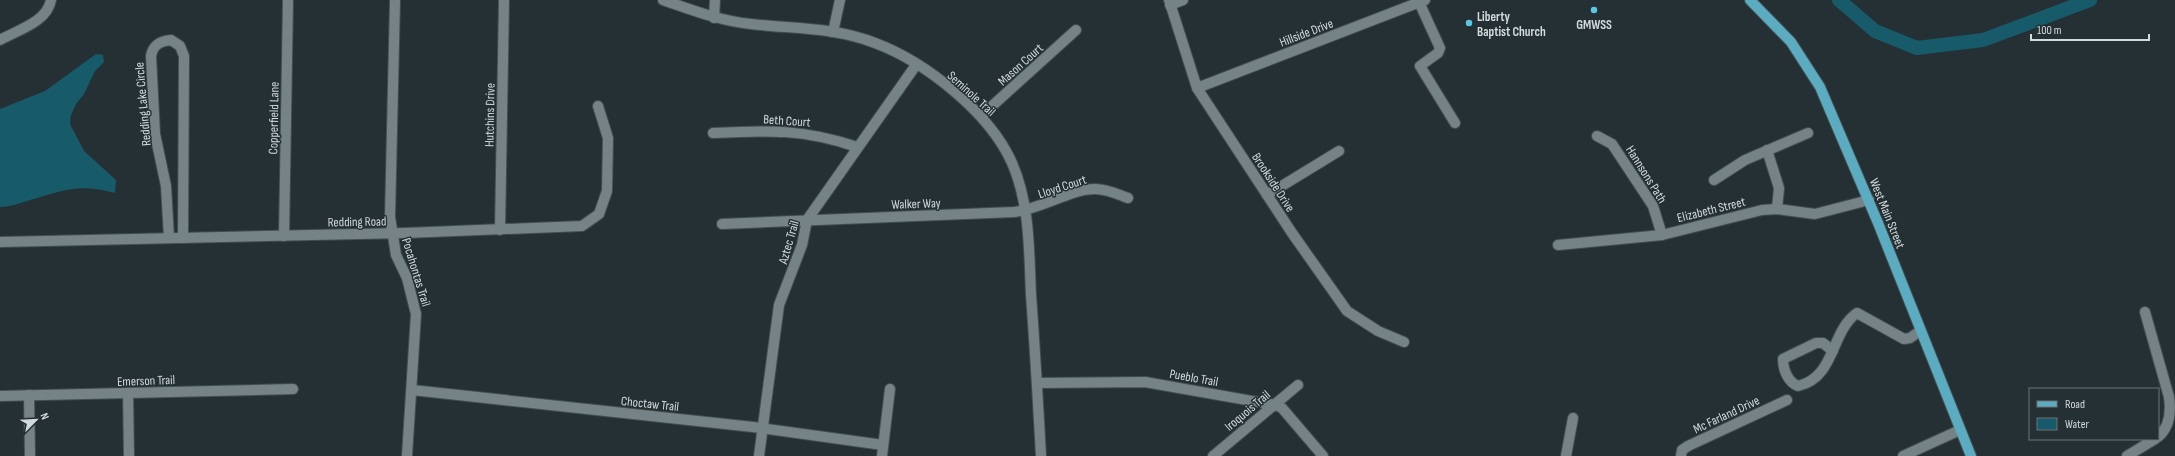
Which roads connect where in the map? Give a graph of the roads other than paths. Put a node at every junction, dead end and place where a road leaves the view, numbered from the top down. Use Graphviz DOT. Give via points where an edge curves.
graph roads {
  1 [pos="51,0"];
  2 [pos="288,0"];
  3 [pos="394,0"];
  4 [pos="504,0"];
  5 [pos="663,0"];
  6 [pos="714,0"];
  7 [pos="840,0"];
  8 [pos="1182,0"];
  9 [pos="1750,0"];
  10 [pos="1422,1"];
  11 [pos="1170,2"];
  12 [pos="714,18"];
  13 [pos="1076,30"];
  14 [pos="833,32"];
  15 [pos="0,40"];
  16 [pos="916,65"];
  17 [pos="1197,88"];
  18 [pos="598,106"];
  19 [pos="981,116"];
  20 [pos="1455,123"];
  21 [pos="1808,132"];
  22 [pos="713,133"];
  23 [pos="1597,136"];
  24 [pos="857,147"];
  25 [pos="1768,150"];
  26 [pos="1339,151"];
  27 [pos="1714,180"];
  28 [pos="166,192"];
  29 [pos="183,192"];
  30 [pos="1267,195"];
  31 [pos="1128,198"];
  32 [pos="1869,200"];
  33 [pos="1778,208"];
  34 [pos="1026,210"];
  35 [pos="807,220"];
  36 [pos="722,224"];
  37 [pos="500,230"];
  38 [pos="392,233"];
  39 [pos="1662,235"];
  40 [pos="284,236"];
  41 [pos="169,238"];
  42 [pos="183,238"];
  43 [pos="0,242"];
  44 [pos="1558,244"];
  45 [pos="2145,312"];
  46 [pos="1920,331"];
  47 [pos="1404,342"];
  48 [pos="1833,350"];
  49 [pos="1037,383"];
  50 [pos="1298,385"];
  51 [pos="293,389"];
  52 [pos="412,390"];
  53 [pos="890,390"];
  54 [pos="128,393"];
  55 [pos="29,395"];
  56 [pos="0,396"];
  57 [pos="1787,400"];
  58 [pos="1275,404"];
  59 [pos="1572,418"];
  60 [pos="762,428"];
  61 [pos="1960,430"];
  62 [pos="2159,436"];
  63 [pos="2152,440"];
  64 [pos="884,445"];
  65 [pos="1919,452"];
  66 [pos="30,456"];
  67 [pos="129,456"];
  68 [pos="407,456"];
  69 [pos="758,456"];
  70 [pos="882,456"];
  71 [pos="1041,456"];
  72 [pos="1213,456"];
  73 [pos="1323,456"];
  74 [pos="1566,456"];
  75 [pos="1681,456"];
  76 [pos="1903,456"];
  77 [pos="1970,456"];
  78 [pos="2127,456"];
  1 -- 15 [label="street" via="42,17"];
  2 -- 40 [label="street, Copperfield Lane"];
  3 -- 38 [label="street, Pocahontas Trail" via="390,217"];
  4 -- 37 [label="street, Hutchins Drive"];
  5 -- 12 [label="street, Seminole Trail"];
  6 -- 12 [label="street"];
  7 -- 14 [label="street"];
  8 -- 11 [label="street"];
  9 -- 32 [label="main road, West Main Street" via="1782,31 1810,70 1830,108"];
  10 -- 17 [label="street, Hillside Drive"];
  10 -- 20 [label="street" via="1440,48 1438,53 1420,66"];
  11 -- 17 [label="street, Brookside Drive"];
  12 -- 14 [label="street, Seminole Trail"];
  13 -- 19 [label="street, Mason Court"];
  14 -- 16 [label="street, Seminole Trail" via="875,43 904,56"];
  16 -- 19 [label="street, Seminole Trail" via="946,85"];
  16 -- 24 [label="street, Aztec Trail"];
  17 -- 30 [label="street, Brookside Drive"];
  18 -- 37 [label="street, Redding Road" via="608,138 607,191 599,214 582,226"];
  19 -- 34 [label="street, Seminole Trail" via="995,133 1012,164"];
  21 -- 25 [label="street"];
  22 -- 24 [label="street, Beth Court" via="768,130 802,132"];
  23 -- 39 [label="street, Hannsons Path" via="1612,144 1625,163 1653,206"];
  24 -- 35 [label="street, Aztec Trail"];
  25 -- 27 [label="street" via="1745,160"];
  25 -- 33 [label="street" via="1779,188"];
  26 -- 30 [label="street"];
  28 -- 29 [label="street"];
  28 -- 29 [label="street, Redding Lake Circle" via="155,134 151,56 155,46 160,42 172,40 180,46 184,56"];
  28 -- 41 [label="street, Redding Lake Circle"];
  29 -- 42 [label="street, Redding Lake Circle"];
  30 -- 47 [label="street, Brookside Drive" via="1346,311 1378,331"];
  31 -- 34 [label="street, Lloyd Court" via="1108,190 1089,189"];
  32 -- 33 [label="street, Elizabeth Street" via="1814,214"];
  32 -- 46 [label="main road, West Main Street"];
  33 -- 39 [label="street, Elizabeth Street" via="1750,212"];
  34 -- 35 [label="street, Walker Way"];
  34 -- 49 [label="street, Seminole Trail"];
  35 -- 36 [label="street, Walker Way"];
  35 -- 60 [label="street, Aztec Trail" via="802,245 779,305"];
  37 -- 38 [label="street, Redding Road"];
  38 -- 40 [label="street, Redding Road"];
  38 -- 52 [label="street, Pocahontas Trail" via="396,255 407,278 416,314"];
  39 -- 44 [label="street, Elizabeth Street"];
  40 -- 42 [label="street, Redding Road"];
  41 -- 42 [label="street, Redding Road"];
  41 -- 43 [label="street, Redding Road"];
  45 -- 62 [label="street" via="2170,407 2166,427"];
  46 -- 48 [label="street" via="1904,339 1857,313 1849,318"];
  46 -- 61 [label="main road, West Main Street"];
  48 -- 48 [label="street" via="1823,371 1815,380 1798,386 1792,384 1783,368 1783,359 1816,343 1823,343"];
  49 -- 58 [label="street, Pueblo Trail" via="1145,382"];
  49 -- 71 [label="street, Seminole Trail"];
  50 -- 58 [label="street, Iroquois Trail"];
  51 -- 54 [label="street, Emerson Trail"];
  52 -- 60 [label="street, Choctaw Trail"];
  52 -- 68 [label="street, Pocahontas Trail"];
  53 -- 64 [label="street"];
  54 -- 55 [label="street, Emerson Trail"];
  54 -- 67 [label="street"];
  55 -- 56 [label="street, Emerson Trail"];
  55 -- 66 [label="street"];
  57 -- 75 [label="street, Mc Farland Drive" via="1688,446 1682,450"];
  58 -- 72 [label="street, Iroquois Trail"];
  58 -- 73 [label="street" via="1282,408"];
  59 -- 74 [label="street"];
  60 -- 64 [label="street, Choctaw Trail"];
  60 -- 69 [label="street, Aztec Trail"];
  61 -- 65 [label="street"];
  61 -- 77 [label="main road, West Main Street"];
  63 -- 78 [label="street"];
  64 -- 70 [label="street"];
  65 -- 76 [label="street"];
}
